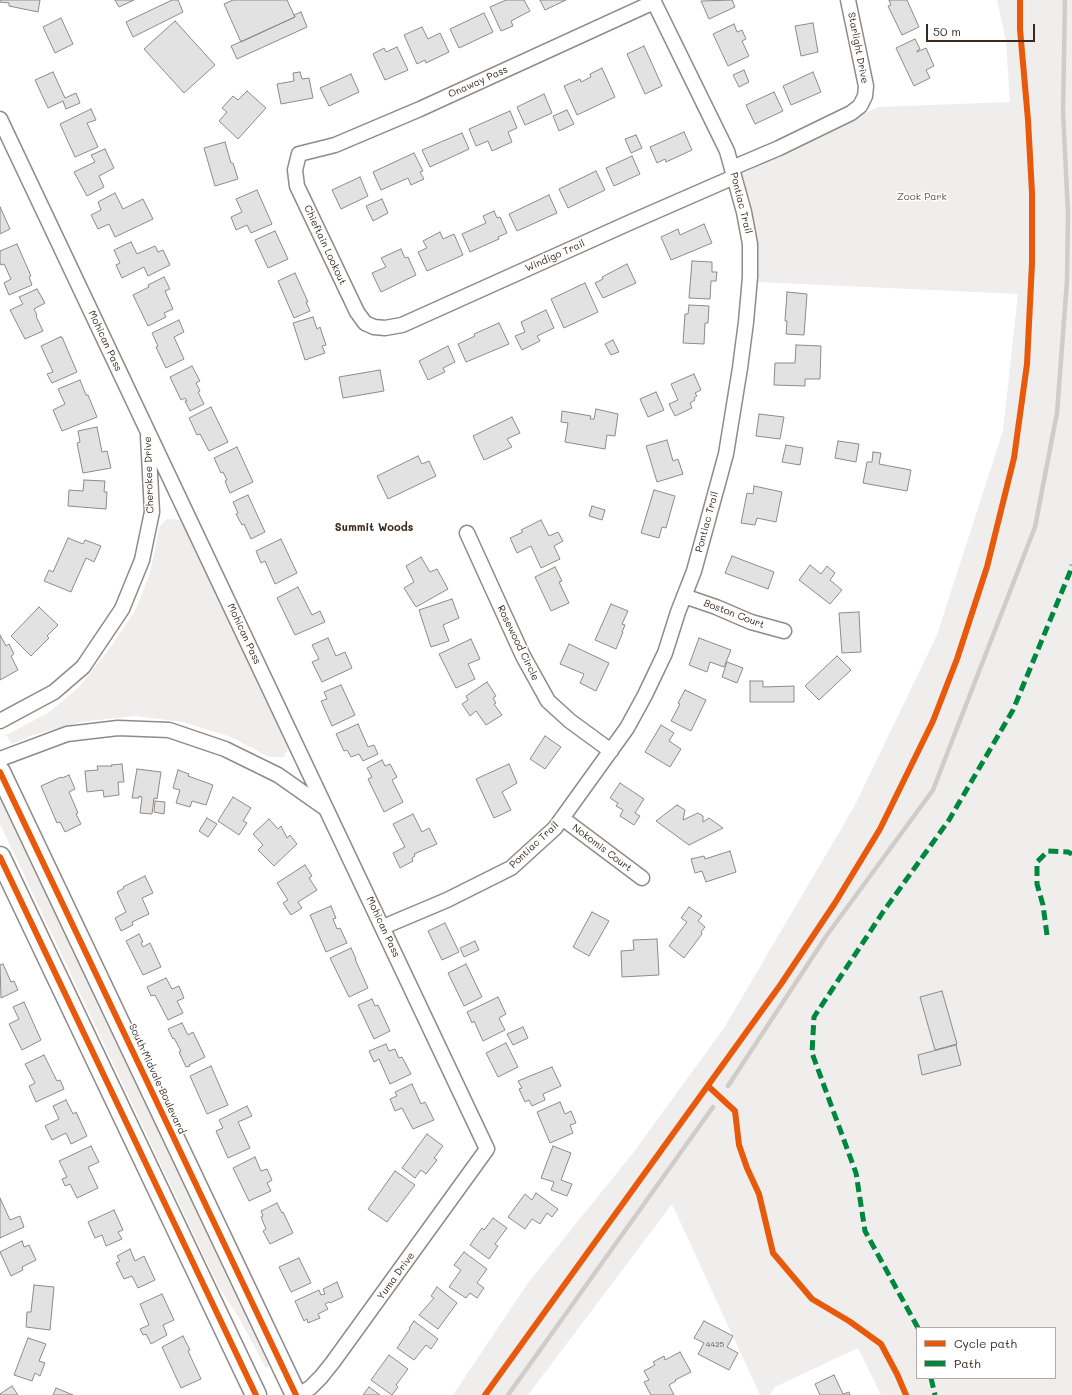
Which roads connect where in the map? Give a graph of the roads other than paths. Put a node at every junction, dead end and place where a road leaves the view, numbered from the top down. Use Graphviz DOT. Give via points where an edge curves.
graph roads {
  1 [pos="848,0"];
  2 [pos="654,1"];
  3 [pos="865,96"];
  4 [pos="0,119"];
  5 [pos="299,154"];
  6 [pos="733,173"];
  7 [pos="374,327"];
  8 [pos="148,430"];
  9 [pos="468,533"];
  10 [pos="684,596"];
  11 [pos="784,631"];
  12 [pos="0,721"];
  13 [pos="611,751"];
  14 [pos="0,759"];
  15 [pos="0,772"];
  16 [pos="326,810"];
  17 [pos="562,818"];
  18 [pos="0,857"];
  19 [pos="642,878"];
  20 [pos="383,927"];
  21 [pos="487,1149"];
  22 [pos="256,1395"];
  23 [pos="297,1395"];
  1 -- 3 [label="street, Starlight Drive" via="866,86"];
  2 -- 5 [label="street, Onaway Pass" via="420,109 335,145"];
  2 -- 6 [label="street, Pontiac Trail" via="723,145"];
  3 -- 6 [label="street, Windigo Trail" via="860,106 851,113"];
  4 -- 8 [label="street, Mohican Pass"];
  5 -- 7 [label="street, Chieftain Lookout" via="295,170 297,186 357,312 365,322"];
  6 -- 7 [label="street, Windigo Trail" via="402,324 385,328"];
  6 -- 10 [label="street, Pontiac Trail" via="750,244 746,322 726,454 694,571"];
  8 -- 12 [label="street, Cherokee Drive" via="152,512 142,560 122,608 83,667 54,692"];
  8 -- 16 [label="street, Mohican Pass"];
  9 -- 13 [label="street, Rosewood Circle" via="523,656 548,701"];
  10 -- 11 [label="street, Boston Court" via="751,622"];
  10 -- 13 [label="street, Pontiac Trail" via="665,653 649,688"];
  13 -- 17 [label="street, Pontiac Trail"];
  14 -- 16 [label="street" via="67,734 118,728 169,730 225,749 278,776"];
  15 -- 23 [label="main road, South Midvale Boulevard"];
  16 -- 20 [label="street, Mohican Pass"];
  17 -- 19 [label="street, Nokomis Court"];
  17 -- 20 [label="street, Pontiac Trail" via="555,828 510,868 447,900"];
  18 -- 22 [label="main road"];
  20 -- 21 [label="street, Mohican Pass"];
  21 -- 23 [label="street, Yuma Drive" via="333,1362 310,1388"];
}
